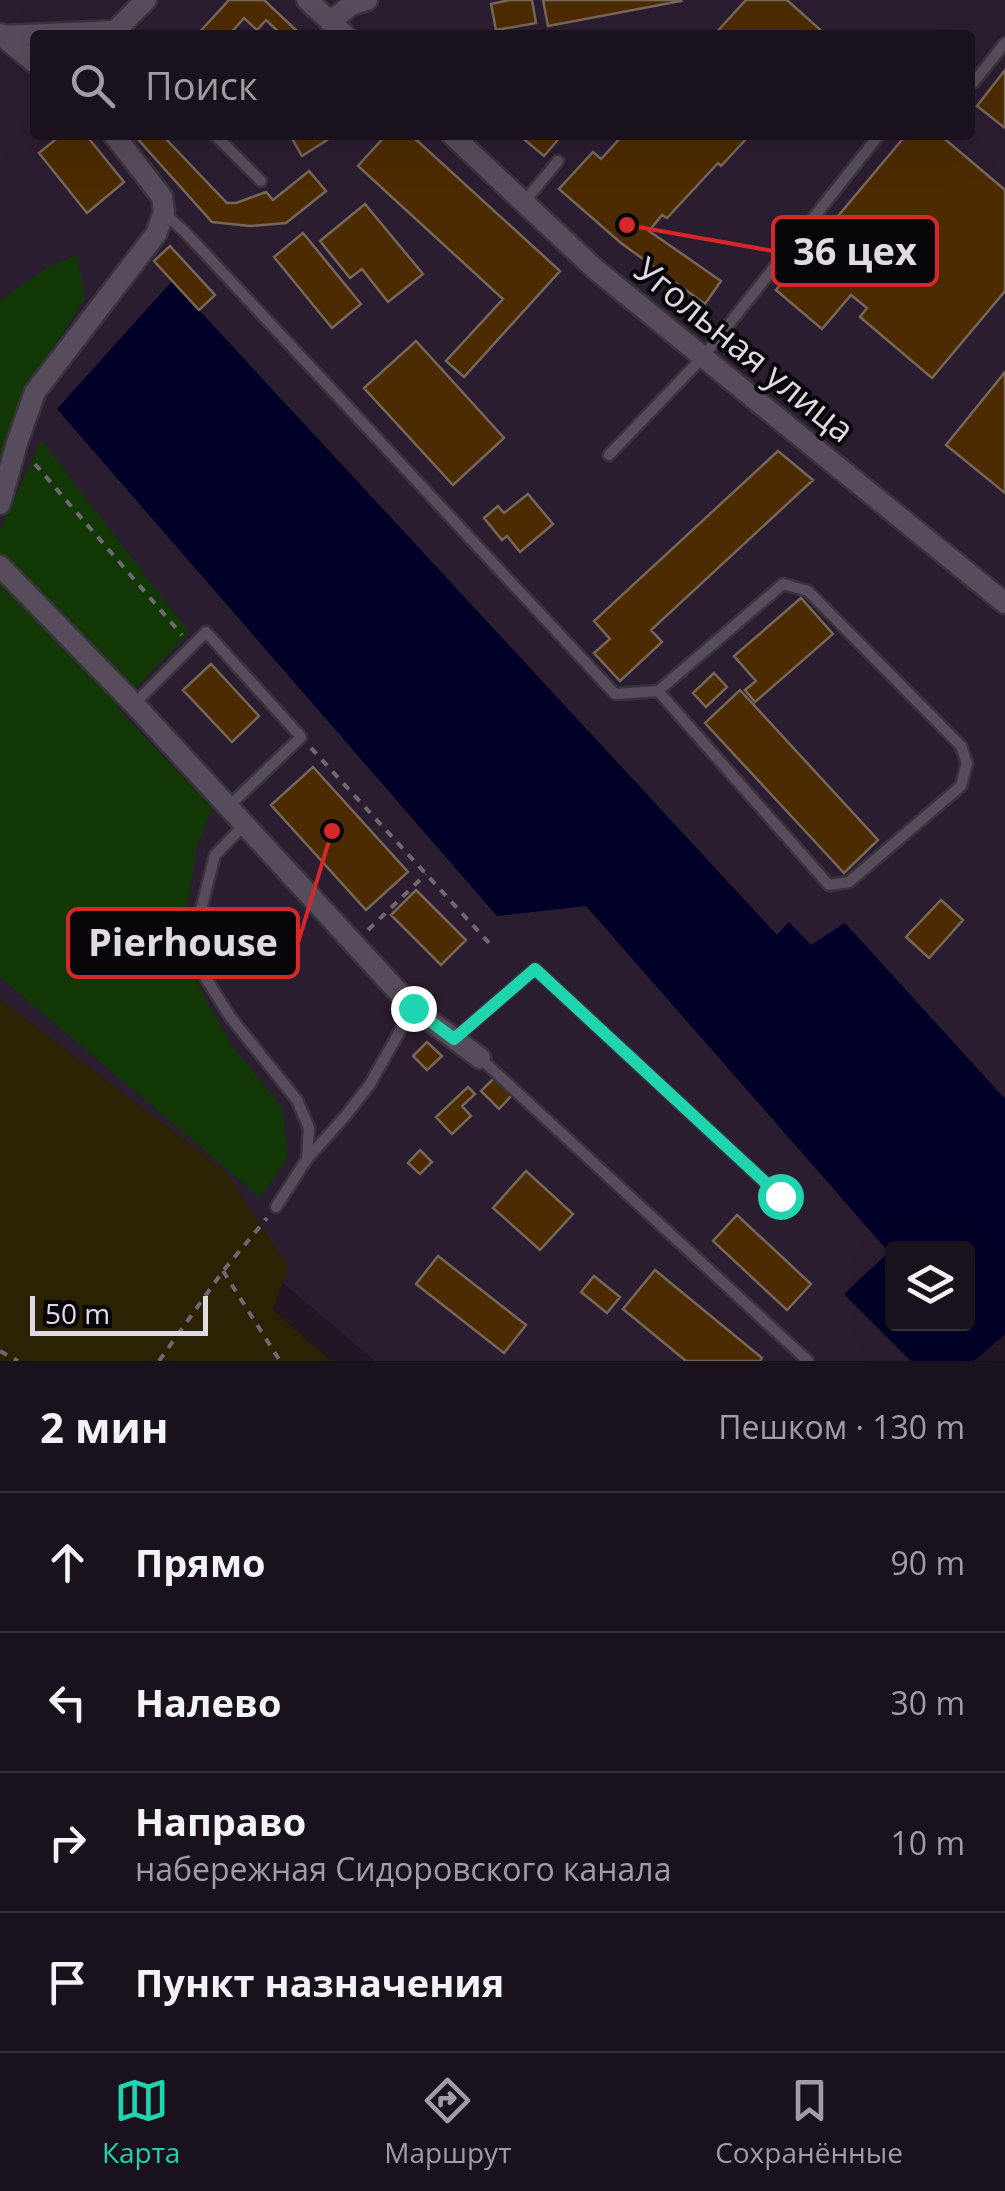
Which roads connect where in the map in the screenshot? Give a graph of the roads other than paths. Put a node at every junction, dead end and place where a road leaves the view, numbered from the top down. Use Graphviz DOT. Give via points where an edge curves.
graph roads {
  1 [pos="146,0"];
  2 [pos="307,0"];
  3 [pos="367,0"];
  4 [pos="338,28"];
  5 [pos="119,30"];
  6 [pos="30,35"];
  7 [pos="1,36"];
  8 [pos="1005,43"];
  9 [pos="30,58"];
  10 [pos="975,81"];
  11 [pos="118,140"];
  12 [pos="220,140"];
  13 [pos="457,140"];
  14 [pos="876,140"];
  15 [pos="558,161"];
  16 [pos="261,181"];
  17 [pos="524,202"];
  18 [pos="164,212"];
  19 [pos="703,357"];
  20 [pos="609,456"];
  21 [pos="0,504"];
  22 [pos="0,566"];
  23 [pos="1005,603"];
  24 [pos="658,691"];
  25 [pos="134,704"];
  26 [pos="228,807"];
  27 [pos="245,824"];
  28 [pos="413,1008"];
  29 [pos="454,1039"];
  30 [pos="480,1058"];
  31 [pos="307,1159"];
  32 [pos="780,1196"];
  33 [pos="276,1207"];
  34 [pos="808,1361"];
  1 -- 5 [label="street"];
  2 -- 4 [label="street"];
  3 -- 4 [label="street" via="351,5"];
  6 -- 7 [label="street"];
  7 -- 9 [label="street"];
  8 -- 10 [label="lane"];
  11 -- 18 [label="street" via="162,197"];
  12 -- 16 [label="lane"];
  13 -- 17 [label="street, Угольная улица"];
  14 -- 19 [label="lane"];
  15 -- 17 [label="lane"];
  17 -- 19 [label="street, Угольная улица"];
  18 -- 21 [label="street" via="156,234 35,392"];
  18 -- 24 [label="lane" via="615,694"];
  19 -- 20 [label="lane"];
  19 -- 23 [label="street, Угольная улица"];
  22 -- 25 [label="street"];
  24 -- 24 [label="lane" via="783,584 808,590 960,746 967,763 960,786 850,882 829,884"];
  25 -- 26 [label="street"];
  25 -- 26 [label="lane" via="206,632 301,737"];
  26 -- 27 [label="street"];
  27 -- 28 [label="street"];
  27 -- 31 [label="lane" via="216,855 196,929 199,952 205,977 231,1018 297,1100 309,1128"];
  28 -- 29 [label="street"];
  28 -- 31 [label="lane" via="370,1084"];
  29 -- 30 [label="street"];
  29 -- 32 [label="lane" via="535,969"];
  30 -- 34 [label="lane"];
  31 -- 33 [label="lane"];
}
